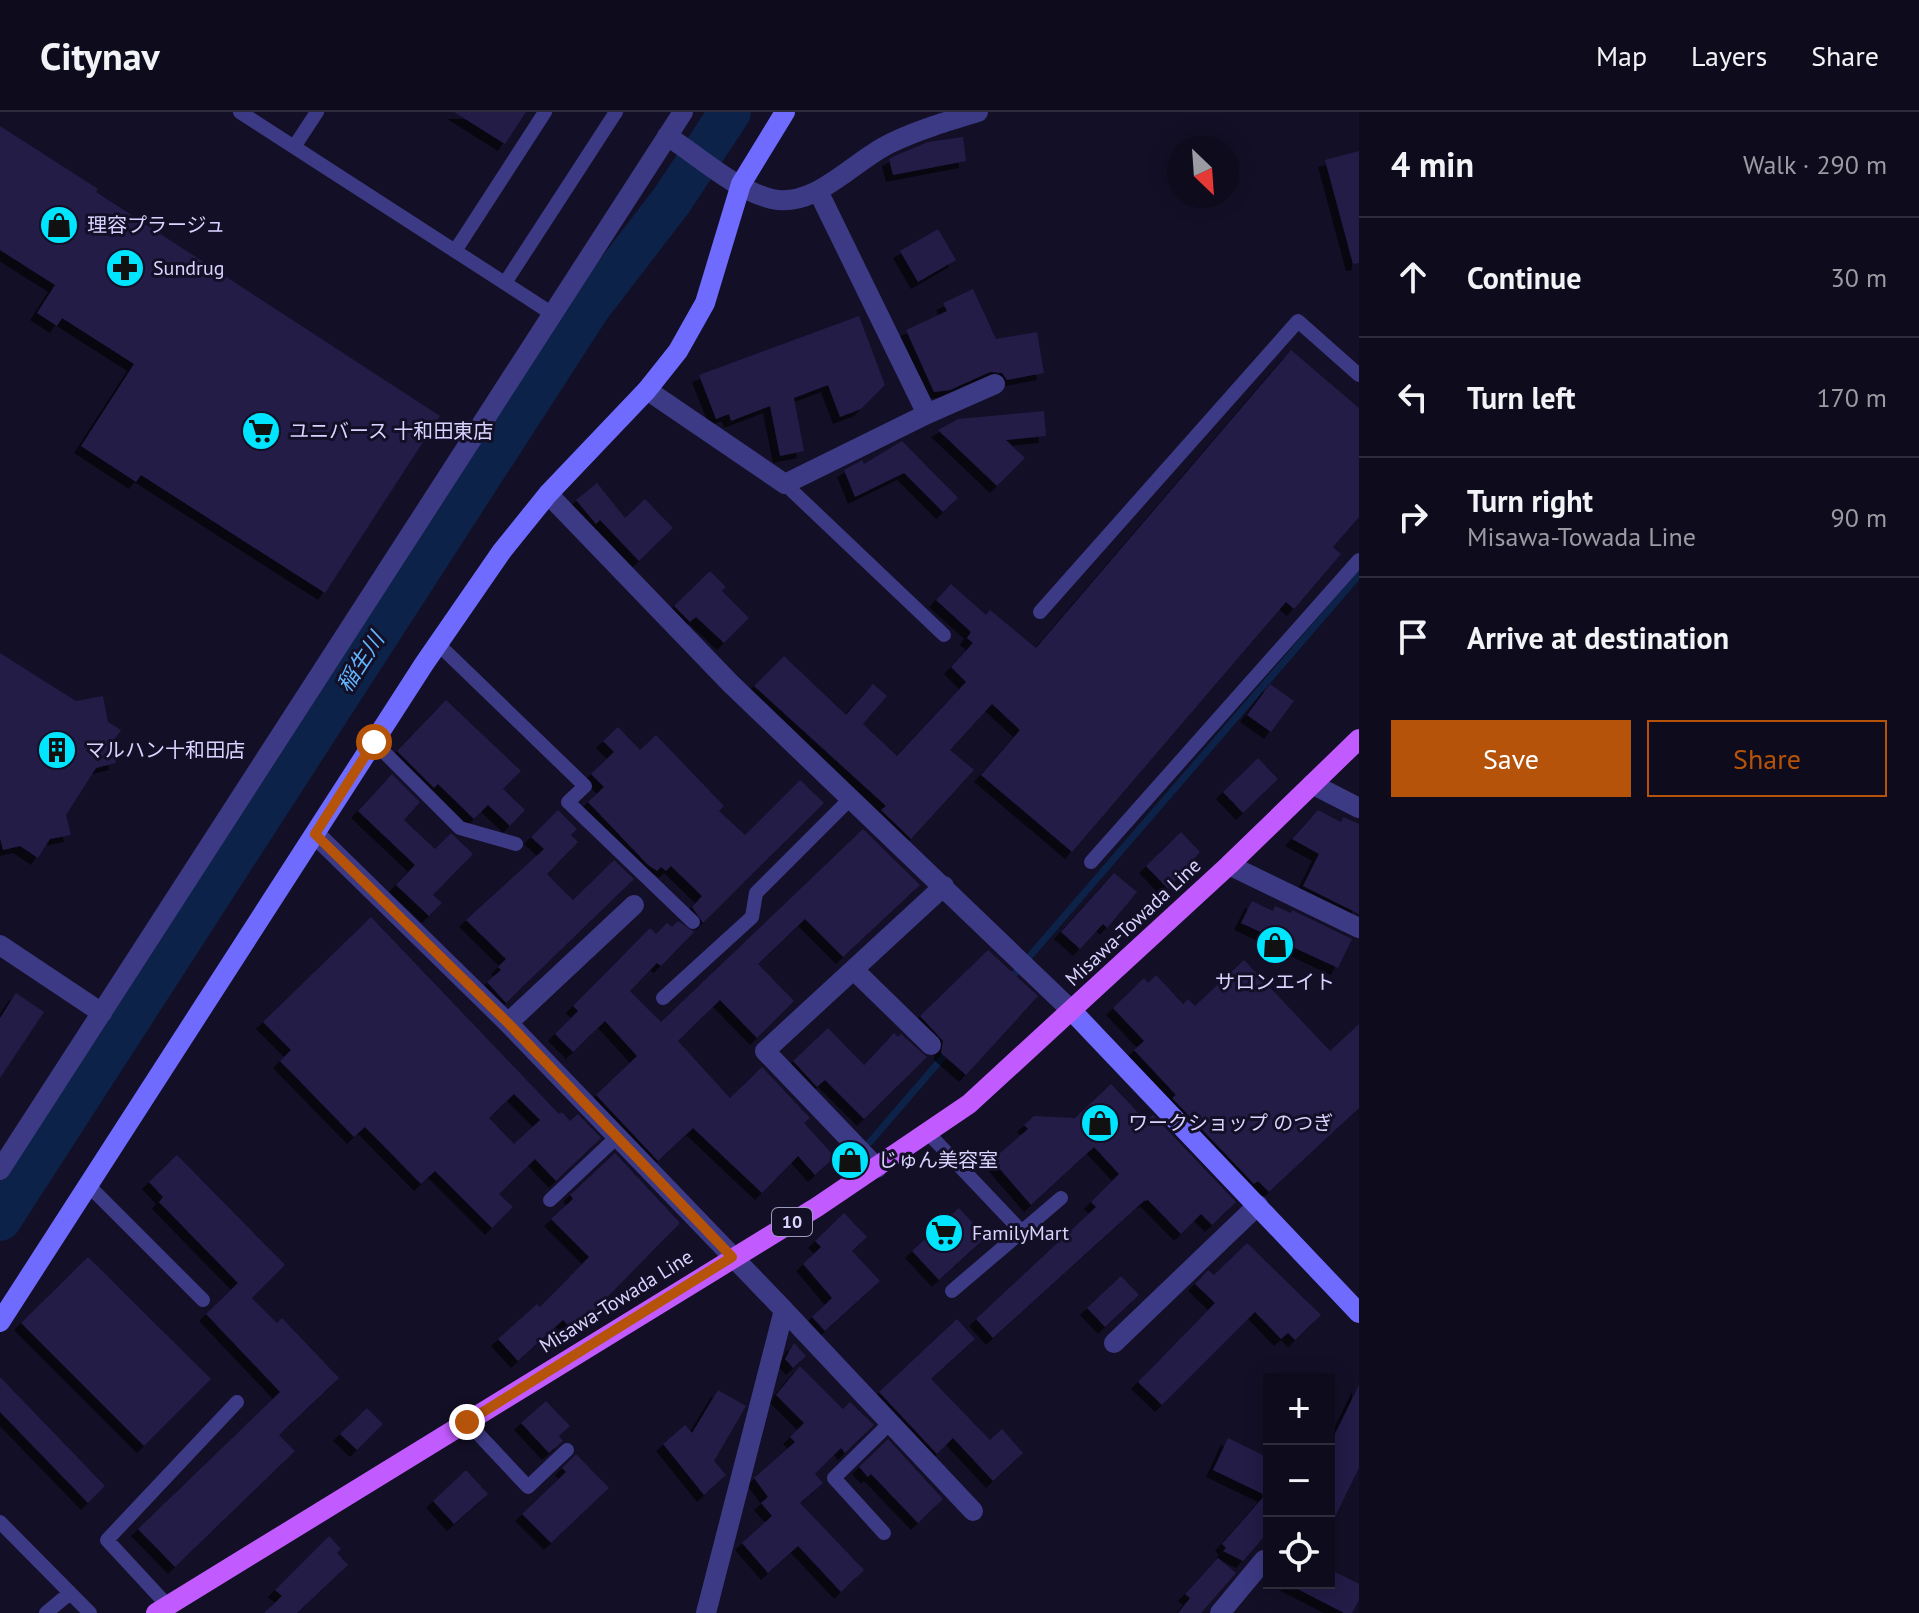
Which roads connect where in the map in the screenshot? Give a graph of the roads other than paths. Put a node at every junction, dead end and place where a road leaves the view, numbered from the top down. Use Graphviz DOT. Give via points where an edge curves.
graph roads {
  1 [pos="240,112"];
  2 [pos="317,112"];
  3 [pos="545,112"];
  4 [pos="616,112"];
  5 [pos="683,112"];
  6 [pos="785,112"];
  7 [pos="978,112"];
  8 [pos="675,142"];
  9 [pos="294,147"];
  10 [pos="741,184"];
  11 [pos="818,191"];
  12 [pos="455,251"];
  13 [pos="505,283"];
  14 [pos="551,313"];
  15 [pos="1359,375"];
  16 [pos="995,384"];
  17 [pos="647,390"];
  18 [pos="927,414"];
  19 [pos="785,484"];
  20 [pos="548,494"];
  21 [pos="1359,560"];
  22 [pos="1040,612"];
  23 [pos="944,635"];
  24 [pos="438,644"];
  25 [pos="1359,739"];
  26 [pos="374,742"];
  27 [pos="1312,784"];
  28 [pos="851,798"];
  29 [pos="1359,808"];
  30 [pos="315,834"];
  31 [pos="516,844"];
  32 [pos="1091,862"];
  33 [pos="1229,865"];
  34 [pos="944,886"];
  35 [pos="634,905"];
  36 [pos="693,922"];
  37 [pos="1359,928"];
  38 [pos="0,945"];
  39 [pos="854,970"];
  40 [pos="663,998"];
  41 [pos="1072,1011"];
  42 [pos="102,1013"];
  43 [pos="508,1023"];
  44 [pos="931,1045"];
  45 [pos="928,1133"];
  46 [pos="617,1137"];
  47 [pos="877,1168"];
  48 [pos="0,1170"];
  49 [pos="88,1185"];
  50 [pos="1061,1198"];
  51 [pos="550,1200"];
  52 [pos="1258,1205"];
  53 [pos="1022,1232"];
  54 [pos="732,1257"];
  55 [pos="952,1291"];
  56 [pos="203,1300"];
  57 [pos="784,1310"];
  58 [pos="1359,1313"];
  59 [pos="0,1322"];
  60 [pos="1114,1343"];
  61 [pos="237,1402"];
  62 [pos="467,1422"];
  63 [pos="890,1423"];
  64 [pos="567,1450"];
  65 [pos="973,1511"];
  66 [pos="0,1522"];
  67 [pos="884,1533"];
  68 [pos="1263,1561"];
  69 [pos="70,1593"];
  70 [pos="162,1609"];
  71 [pos="46,1613"];
  72 [pos="90,1613"];
  73 [pos="706,1613"];
  74 [pos="1220,1613"];
  1 -- 9 [label="lane"];
  2 -- 9 [label="lane"];
  3 -- 12 [label="lane"];
  4 -- 13 [label="lane"];
  5 -- 8 [label="street"];
  6 -- 10 [label="street"];
  7 -- 11 [label="street" via="894,141"];
  8 -- 10 [label="street"];
  8 -- 14 [label="street"];
  9 -- 12 [label="lane"];
  10 -- 11 [label="street" via="771,199 795,200"];
  10 -- 17 [label="street" via="705,303 678,351"];
  11 -- 18 [label="street"];
  12 -- 13 [label="lane"];
  13 -- 14 [label="lane"];
  14 -- 42 [label="street"];
  15 -- 22 [label="lane" via="1298,321"];
  16 -- 18 [label="street"];
  17 -- 19 [label="street"];
  17 -- 20 [label="street"];
  18 -- 19 [label="street"];
  19 -- 23 [label="lane"];
  20 -- 24 [label="street"];
  20 -- 28 [label="street" via="731,684"];
  21 -- 32 [label="lane"];
  24 -- 26 [label="street"];
  24 -- 36 [label="lane" via="585,786 568,802"];
  25 -- 27 [label="main road, Misawa-Towada Line / 10"];
  26 -- 30 [label="street"];
  26 -- 31 [label="lane" via="460,828"];
  27 -- 29 [label="street"];
  27 -- 33 [label="main road, Misawa-Towada Line / 10"];
  28 -- 34 [label="street"];
  28 -- 40 [label="lane" via="756,893 752,917"];
  30 -- 43 [label="street"];
  30 -- 49 [label="street"];
  33 -- 37 [label="street"];
  33 -- 41 [label="main road, Misawa-Towada Line / 10"];
  34 -- 39 [label="street"];
  34 -- 41 [label="street"];
  35 -- 43 [label="street"];
  38 -- 42 [label="street"];
  39 -- 44 [label="street"];
  39 -- 47 [label="street" via="765,1051"];
  41 -- 45 [label="main road, Misawa-Towada Line / 10" via="969,1104"];
  41 -- 52 [label="street"];
  42 -- 48 [label="street"];
  43 -- 46 [label="street"];
  45 -- 47 [label="main road, Misawa-Towada Line / 10"];
  45 -- 53 [label="lane"];
  46 -- 51 [label="lane"];
  46 -- 54 [label="street"];
  47 -- 54 [label="main road, Misawa-Towada Line / 10"];
  49 -- 56 [label="lane"];
  49 -- 59 [label="street"];
  50 -- 53 [label="lane"];
  52 -- 58 [label="street"];
  52 -- 60 [label="street"];
  53 -- 55 [label="lane"];
  54 -- 57 [label="street"];
  54 -- 62 [label="main road, Misawa-Towada Line / 10"];
  57 -- 63 [label="street"];
  57 -- 73 [label="street"];
  61 -- 70 [label="lane" via="107,1540"];
  62 -- 64 [label="lane" via="528,1487"];
  62 -- 70 [label="main road, Misawa-Towada Line / 10"];
  63 -- 65 [label="street"];
  63 -- 67 [label="lane" via="834,1478"];
  66 -- 69 [label="lane"];
  68 -- 74 [label="street"];
  69 -- 71 [label="lane"];
  69 -- 72 [label="lane"];
}
